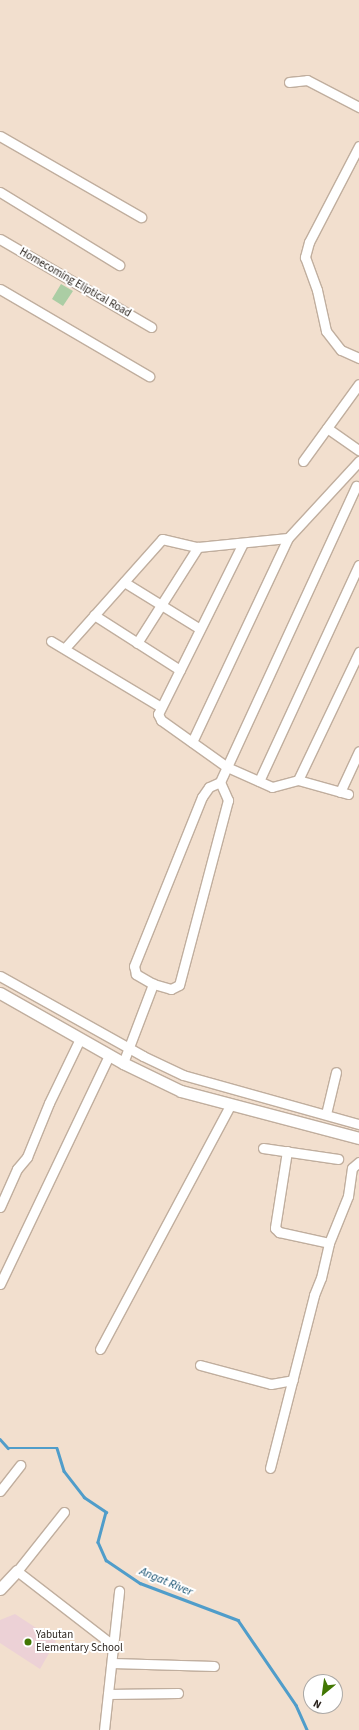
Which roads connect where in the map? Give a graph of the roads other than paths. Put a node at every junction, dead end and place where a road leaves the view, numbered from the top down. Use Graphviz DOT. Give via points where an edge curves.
graph roads {
  1 [pos="289,82"];
  2 [pos="359,107"];
  3 [pos="0,136"];
  4 [pos="359,146"];
  5 [pos="0,192"];
  6 [pos="141,217"];
  7 [pos="0,239"];
  8 [pos="119,265"];
  9 [pos="0,289"];
  10 [pos="151,327"];
  11 [pos="359,358"];
  12 [pos="149,376"];
  13 [pos="359,384"];
  14 [pos="327,428"];
  15 [pos="359,450"];
  16 [pos="303,461"];
  17 [pos="359,461"];
  18 [pos="346,476"];
  19 [pos="357,486"];
  20 [pos="288,538"];
  21 [pos="243,543"];
  22 [pos="198,547"];
  23 [pos="359,565"];
  24 [pos="124,582"];
  25 [pos="160,604"];
  26 [pos="94,615"];
  27 [pos="200,629"];
  28 [pos="52,641"];
  29 [pos="137,642"];
  30 [pos="65,648"];
  31 [pos="359,652"];
  32 [pos="180,670"];
  33 [pos="161,708"];
  34 [pos="192,742"];
  35 [pos="359,751"];
  36 [pos="227,767"];
  37 [pos="298,780"];
  38 [pos="259,781"];
  39 [pos="220,782"];
  40 [pos="0,976"];
  41 [pos="153,984"];
  42 [pos="0,993"];
  43 [pos="17,994"];
  44 [pos="80,1039"];
  45 [pos="129,1050"];
  46 [pos="109,1055"];
  47 [pos="123,1061"];
  48 [pos="336,1072"];
  49 [pos="180,1082"];
  50 [pos="230,1106"];
  51 [pos="300,1114"];
  52 [pos="326,1114"];
  53 [pos="359,1124"];
  54 [pos="358,1134"];
  55 [pos="263,1148"];
  56 [pos="287,1152"];
  57 [pos="338,1159"];
  58 [pos="359,1162"];
  59 [pos="0,1207"];
  60 [pos="329,1243"];
  61 [pos="0,1284"];
  62 [pos="100,1349"];
  63 [pos="200,1365"];
  64 [pos="292,1380"];
  65 [pos="20,1464"];
  66 [pos="270,1468"];
  67 [pos="0,1491"];
  68 [pos="64,1512"];
  69 [pos="17,1571"];
  70 [pos="0,1588"];
  71 [pos="119,1591"];
  72 [pos="114,1646"];
  73 [pos="112,1663"];
  74 [pos="214,1666"];
  75 [pos="178,1693"];
  76 [pos="108,1694"];
  77 [pos="104,1730"];
  1 -- 2 [label="street" via="307,80"];
  3 -- 6 [label="street"];
  4 -- 11 [label="street" via="309,242 305,257 318,290 326,331 341,350"];
  5 -- 8 [label="street"];
  7 -- 10 [label="street, Homecoming Eliptical Road"];
  9 -- 12 [label="street"];
  13 -- 14 [label="street"];
  14 -- 15 [label="street"];
  14 -- 16 [label="street"];
  17 -- 18 [label="street"];
  18 -- 19 [label="street"];
  18 -- 20 [label="street"];
  19 -- 36 [label="street"];
  20 -- 21 [label="street"];
  20 -- 34 [label="street"];
  21 -- 22 [label="street"];
  21 -- 27 [label="street"];
  22 -- 24 [label="street" via="162,538"];
  22 -- 25 [label="street"];
  23 -- 38 [label="street"];
  24 -- 25 [label="street"];
  24 -- 26 [label="street"];
  25 -- 27 [label="street"];
  25 -- 29 [label="street"];
  26 -- 29 [label="street"];
  26 -- 30 [label="street"];
  27 -- 32 [label="street"];
  28 -- 30 [label="street"];
  29 -- 32 [label="street"];
  30 -- 33 [label="street"];
  31 -- 37 [label="street"];
  32 -- 33 [label="street"];
  33 -- 34 [label="street" via="158,714 161,720"];
  34 -- 36 [label="street"];
  35 -- 37 [label="street" via="344,793"];
  36 -- 38 [label="street"];
  36 -- 39 [label="street"];
  37 -- 38 [label="street" via="285,782 278,787"];
  39 -- 41 [label="street" via="205,791 134,966 136,974"];
  39 -- 41 [label="street" via="228,800 179,985 171,989"];
  40 -- 43 [label="street"];
  41 -- 45 [label="street"];
  42 -- 43 [label="street"];
  43 -- 44 [label="street"];
  43 -- 45 [label="street"];
  44 -- 46 [label="street"];
  44 -- 59 [label="street" via="49,1102 27,1157 18,1169"];
  45 -- 47 [label="street"];
  45 -- 49 [label="street"];
  46 -- 47 [label="street"];
  46 -- 61 [label="street"];
  47 -- 49 [label="street"];
  48 -- 52 [label="street"];
  49 -- 50 [label="street"];
  49 -- 51 [label="street"];
  50 -- 51 [label="street"];
  50 -- 62 [label="street"];
  51 -- 52 [label="street"];
  51 -- 54 [label="street"];
  52 -- 53 [label="street"];
  55 -- 56 [label="street"];
  56 -- 57 [label="street"];
  56 -- 60 [label="street" via="275,1228 279,1232"];
  58 -- 60 [label="street" via="352,1168 343,1213"];
  60 -- 64 [label="street"];
  63 -- 64 [label="street" via="271,1384"];
  64 -- 66 [label="street"];
  65 -- 67 [label="street"];
  68 -- 69 [label="street"];
  69 -- 70 [label="street"];
  69 -- 72 [label="street"];
  71 -- 72 [label="street"];
  72 -- 73 [label="street"];
  73 -- 74 [label="street"];
  73 -- 76 [label="street"];
  75 -- 76 [label="street"];
  76 -- 77 [label="street"];
}
